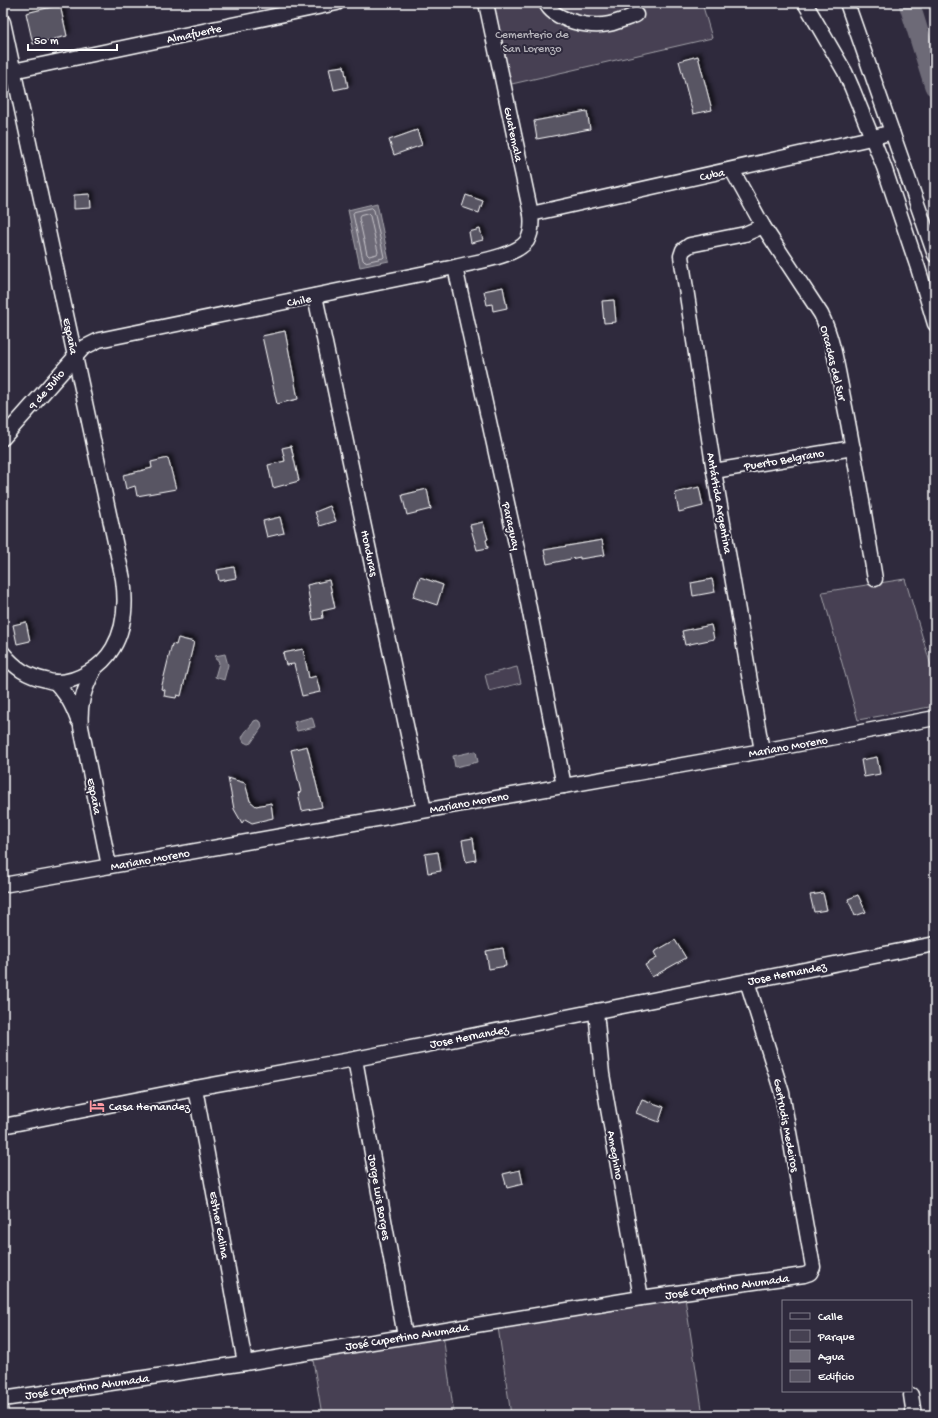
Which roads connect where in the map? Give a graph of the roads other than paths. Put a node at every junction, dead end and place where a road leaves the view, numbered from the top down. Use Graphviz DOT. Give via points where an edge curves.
graph roads {
  1 [pos="337,3"];
  2 [pos="486,3"];
  3 [pos="546,3"];
  4 [pos="805,3"];
  5 [pos="847,3"];
  6 [pos="636,15"];
  7 [pos="3,22"];
  8 [pos="8,72"];
  9 [pos="892,132"];
  10 [pos="871,138"];
  11 [pos="732,170"];
  12 [pos="531,214"];
  13 [pos="763,226"];
  14 [pos="506,254"];
  15 [pos="935,255"];
  16 [pos="455,267"];
  17 [pos="315,296"];
  18 [pos="935,324"];
  19 [pos="91,343"];
  20 [pos="75,356"];
  21 [pos="3,438"];
  22 [pos="854,448"];
  23 [pos="714,471"];
  24 [pos="875,579"];
  25 [pos="3,653"];
  26 [pos="96,668"];
  27 [pos="55,682"];
  28 [pos="935,718"];
  29 [pos="81,727"];
  30 [pos="762,751"];
  31 [pos="564,786"];
  32 [pos="424,810"];
  33 [pos="109,866"];
  34 [pos="3,886"];
  35 [pos="935,944"];
  36 [pos="747,981"];
  37 [pos="596,1011"];
  38 [pos="355,1059"];
  39 [pos="195,1088"];
  40 [pos="3,1126"];
  41 [pos="810,1272"];
  42 [pos="641,1298"];
  43 [pos="405,1336"];
  44 [pos="245,1363"];
  45 [pos="911,1395"];
  46 [pos="3,1399"];
  47 [pos="914,1415"];
  1 -- 8 [label="street, Almafuerte"];
  2 -- 12 [label="street, Guatemala"];
  3 -- 6 [label="street" via="556,15 584,24 609,24"];
  4 -- 10 [label="street" via="845,72"];
  5 -- 9 [label="street"];
  7 -- 8 [label="street, España"];
  8 -- 20 [label="street, España"];
  9 -- 10 [label="street, Cuba"];
  9 -- 15 [label="street"];
  10 -- 11 [label="street, Cuba"];
  10 -- 18 [label="street" via="884,167"];
  11 -- 12 [label="street, Cuba"];
  11 -- 13 [label="street, Orcadas del Sur"];
  12 -- 14 [label="street, Guatemala" via="531,230 526,242"];
  13 -- 22 [label="street, Orcadas del Sur" via="826,324 835,354"];
  13 -- 23 [label="street, Antártida Argentina" via="745,234 690,245 683,250 681,256"];
  14 -- 16 [label="street, Chile"];
  16 -- 17 [label="street, Chile"];
  16 -- 31 [label="street, Paraguay" via="520,562"];
  17 -- 19 [label="street, Chile"];
  17 -- 32 [label="street, Honduras"];
  19 -- 20 [label="street, 9 de Julio"];
  20 -- 21 [label="street, 9 de Julio"];
  20 -- 26 [label="street, España" via="124,590 118,638"];
  22 -- 23 [label="street, Puerto Belgrano"];
  22 -- 24 [label="street, Orcadas del Sur"];
  23 -- 30 [label="street, Antártida Argentina"];
  25 -- 27 [label="street" via="16,668"];
  26 -- 27 [label="street, España" via="74,679"];
  26 -- 29 [label="street, España" via="87,683 82,700"];
  27 -- 29 [label="street, España" via="71,703"];
  28 -- 30 [label="street, Mariano Moreno"];
  29 -- 33 [label="street, España"];
  30 -- 31 [label="street, Mariano Moreno"];
  31 -- 32 [label="street, Mariano Moreno"];
  32 -- 33 [label="street, Mariano Moreno"];
  33 -- 34 [label="street, Mariano Moreno"];
  35 -- 36 [label="street, Jose Hernandez"];
  36 -- 37 [label="street, Jose Hernandez"];
  36 -- 41 [label="street, Gertrudis Medeiros" via="782,1093 813,1267"];
  37 -- 38 [label="street, Jose Hernandez"];
  37 -- 42 [label="street, Ameghino" via="602,1074"];
  38 -- 39 [label="street, Jose Hernandez"];
  38 -- 43 [label="street, Jorge Luis Borges"];
  39 -- 40 [label="street, Jose Hernandez"];
  39 -- 44 [label="street, Esther Galina"];
  41 -- 42 [label="street, José Cupertino Ahumada" via="804,1275"];
  42 -- 43 [label="street, José Cupertino Ahumada"];
  43 -- 44 [label="street, José Cupertino Ahumada"];
  44 -- 46 [label="street, José Cupertino Ahumada"];
  45 -- 47 [label="street"];
}
